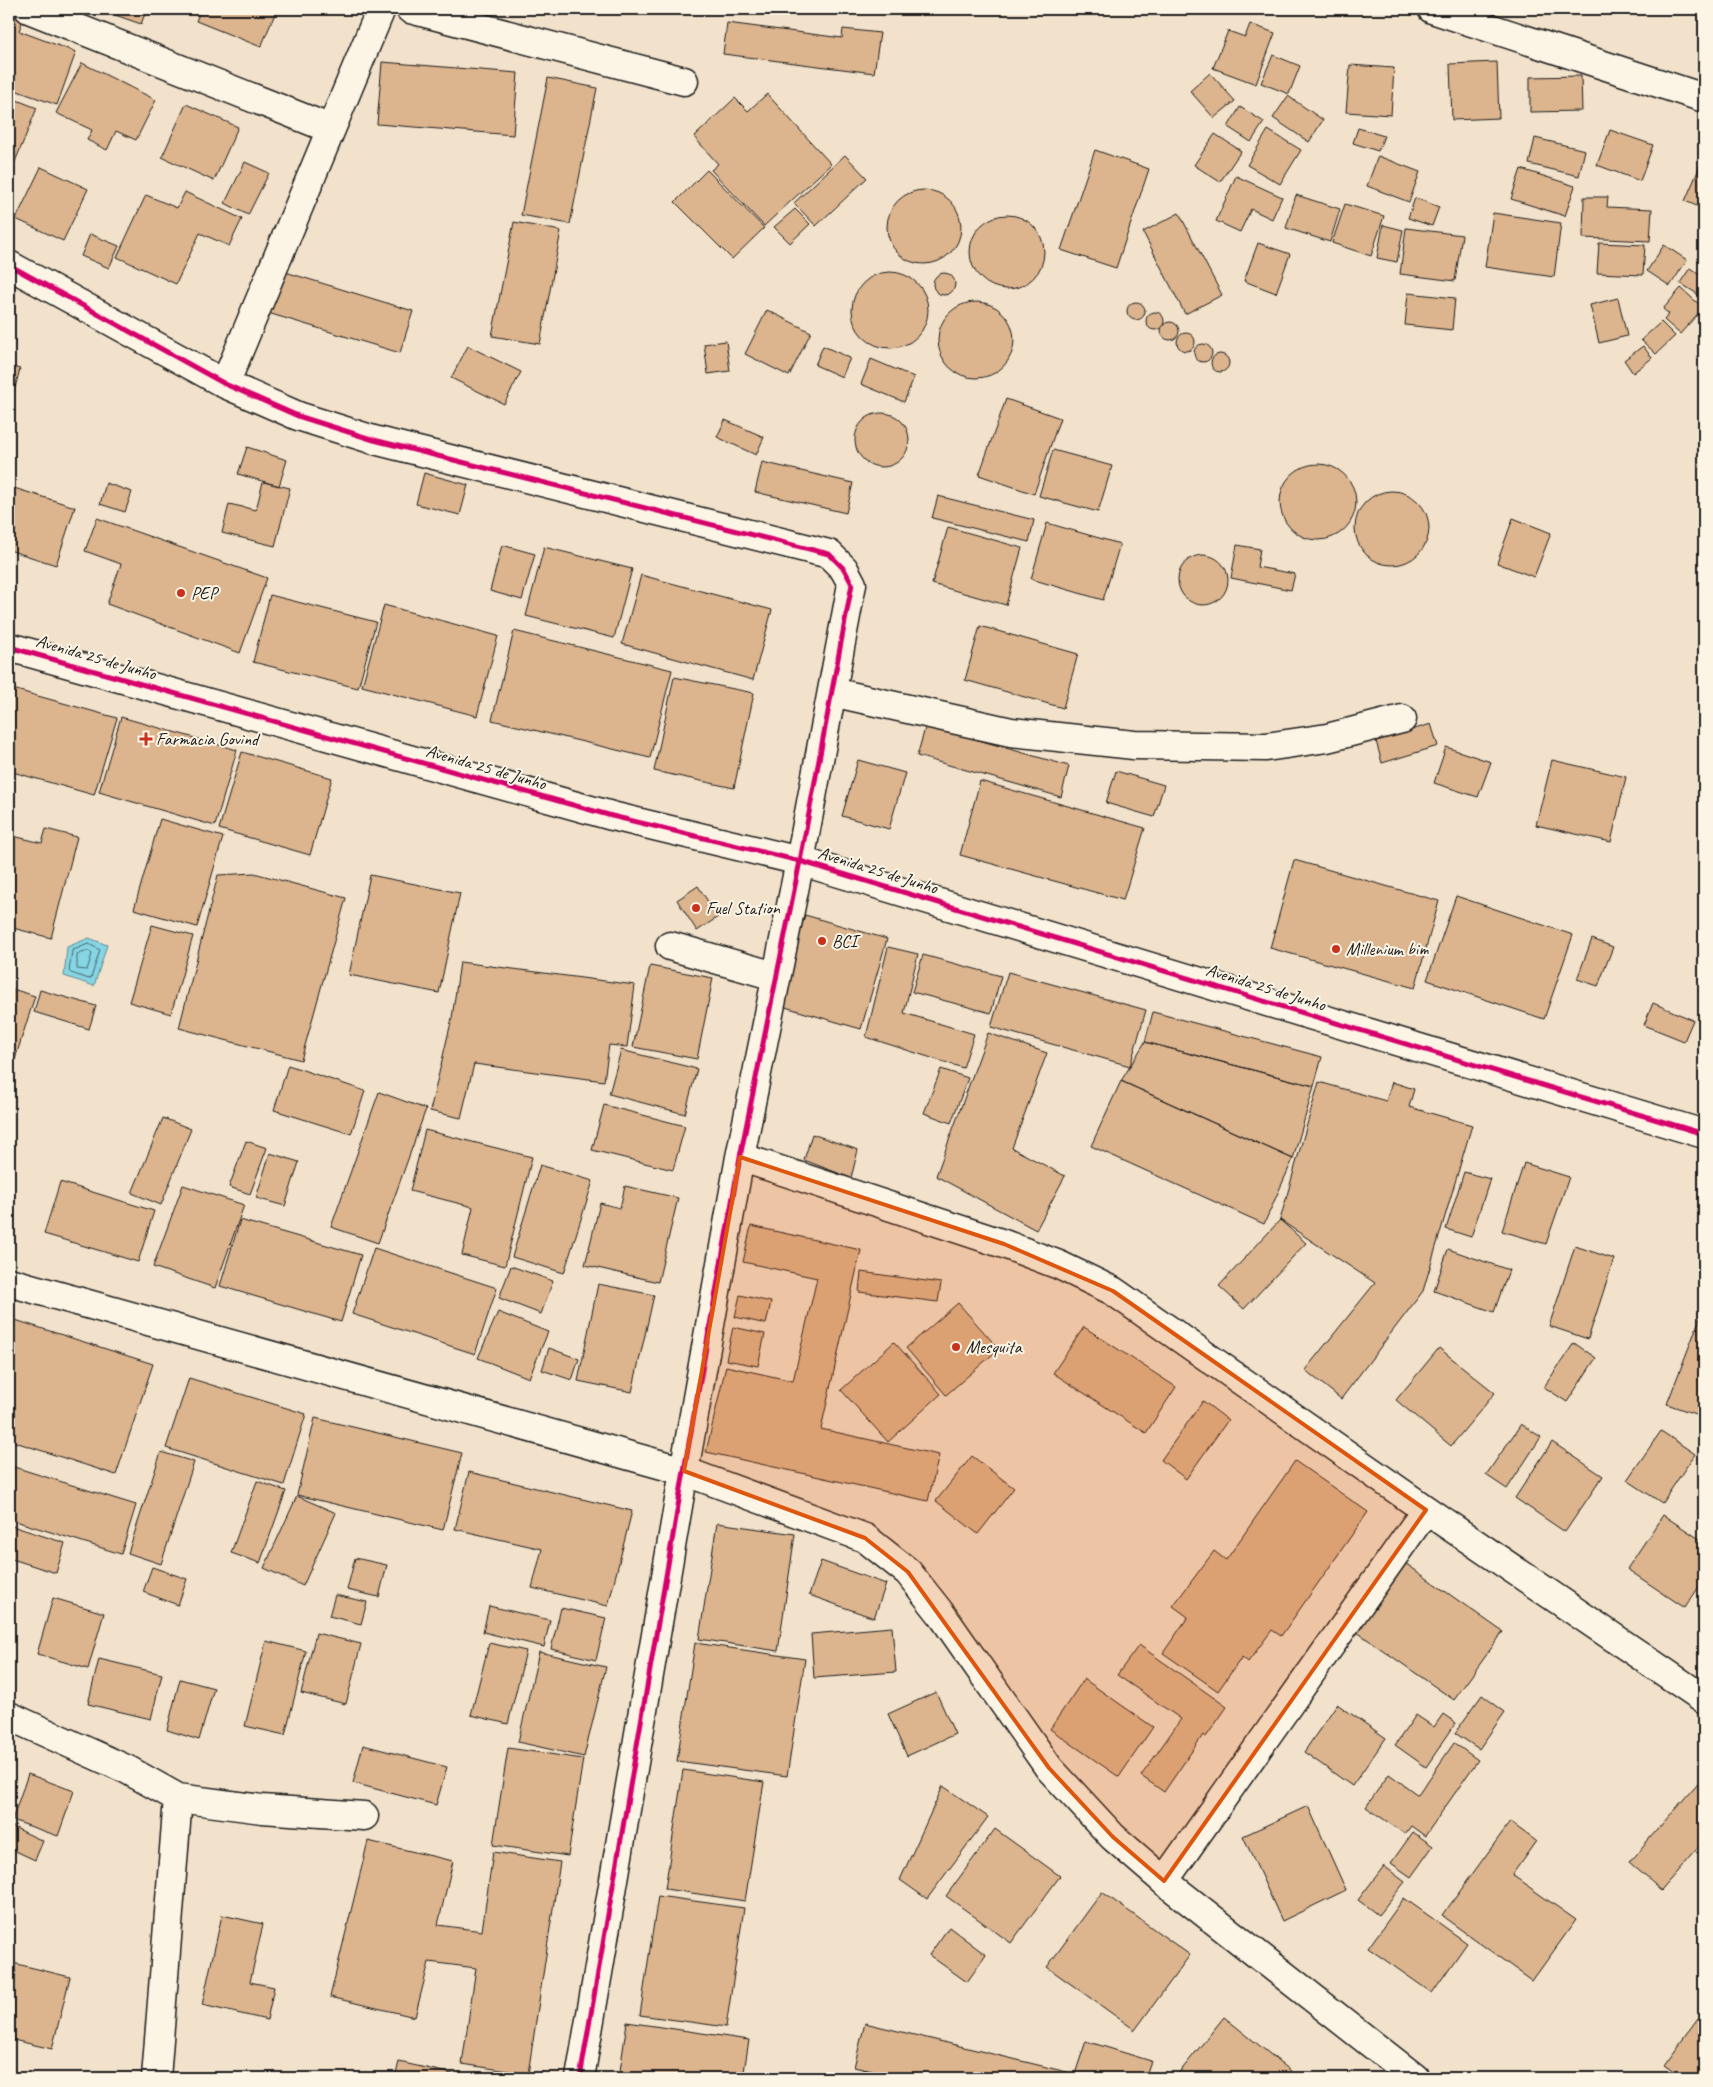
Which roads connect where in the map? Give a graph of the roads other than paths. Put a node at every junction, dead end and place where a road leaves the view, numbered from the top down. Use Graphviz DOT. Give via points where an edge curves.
graph roads {
  1 [pos="29,9"];
  2 [pos="381,9"];
  3 [pos="410,9"];
  4 [pos="1432,9"];
  5 [pos="684,81"];
  6 [pos="1704,98"];
  7 [pos="331,129"];
  8 [pos="9,266"];
  9 [pos="225,384"];
  10 [pos="9,647"];
  11 [pos="832,692"];
  12 [pos="1402,719"];
  13 [pos="800,861"];
  14 [pos="670,946"];
  15 [pos="776,976"];
  16 [pos="1704,1134"];
  17 [pos="740,1156"];
  18 [pos="9,1282"];
  19 [pos="684,1471"];
  20 [pos="1426,1510"];
  21 [pos="1704,1699"];
  22 [pos="9,1716"];
  23 [pos="178,1798"];
  24 [pos="364,1816"];
  25 [pos="1164,1881"];
  26 [pos="156,2078"];
  27 [pos="580,2078"];
  28 [pos="1415,2078"];
  1 -- 7 [label="street"];
  2 -- 7 [label="street"];
  3 -- 5 [label="street"];
  4 -- 6 [label="street"];
  7 -- 9 [label="street"];
  8 -- 9 [label="street"];
  9 -- 11 [label="street" via="298,416 374,440 830,554 852,584"];
  10 -- 13 [label="street, Avenida 25 de Junho" via="612,816"];
  11 -- 12 [label="street" via="1011,732 1134,745 1266,747 1327,738"];
  11 -- 13 [label="street"];
  13 -- 15 [label="street"];
  13 -- 16 [label="street, Avenida 25 de Junho"];
  14 -- 15 [label="street"];
  15 -- 17 [label="street"];
  17 -- 19 [label="street"];
  17 -- 20 [label="street" via="1004,1244 1059,1264 1113,1291"];
  18 -- 19 [label="street"];
  19 -- 25 [label="street" via="865,1538 908,1572 1050,1768 1113,1837"];
  19 -- 27 [label="street"];
  20 -- 21 [label="street"];
  20 -- 25 [label="street"];
  22 -- 23 [label="street" via="128,1770"];
  23 -- 24 [label="street" via="262,1809"];
  23 -- 26 [label="street"];
  25 -- 28 [label="street"];
}
